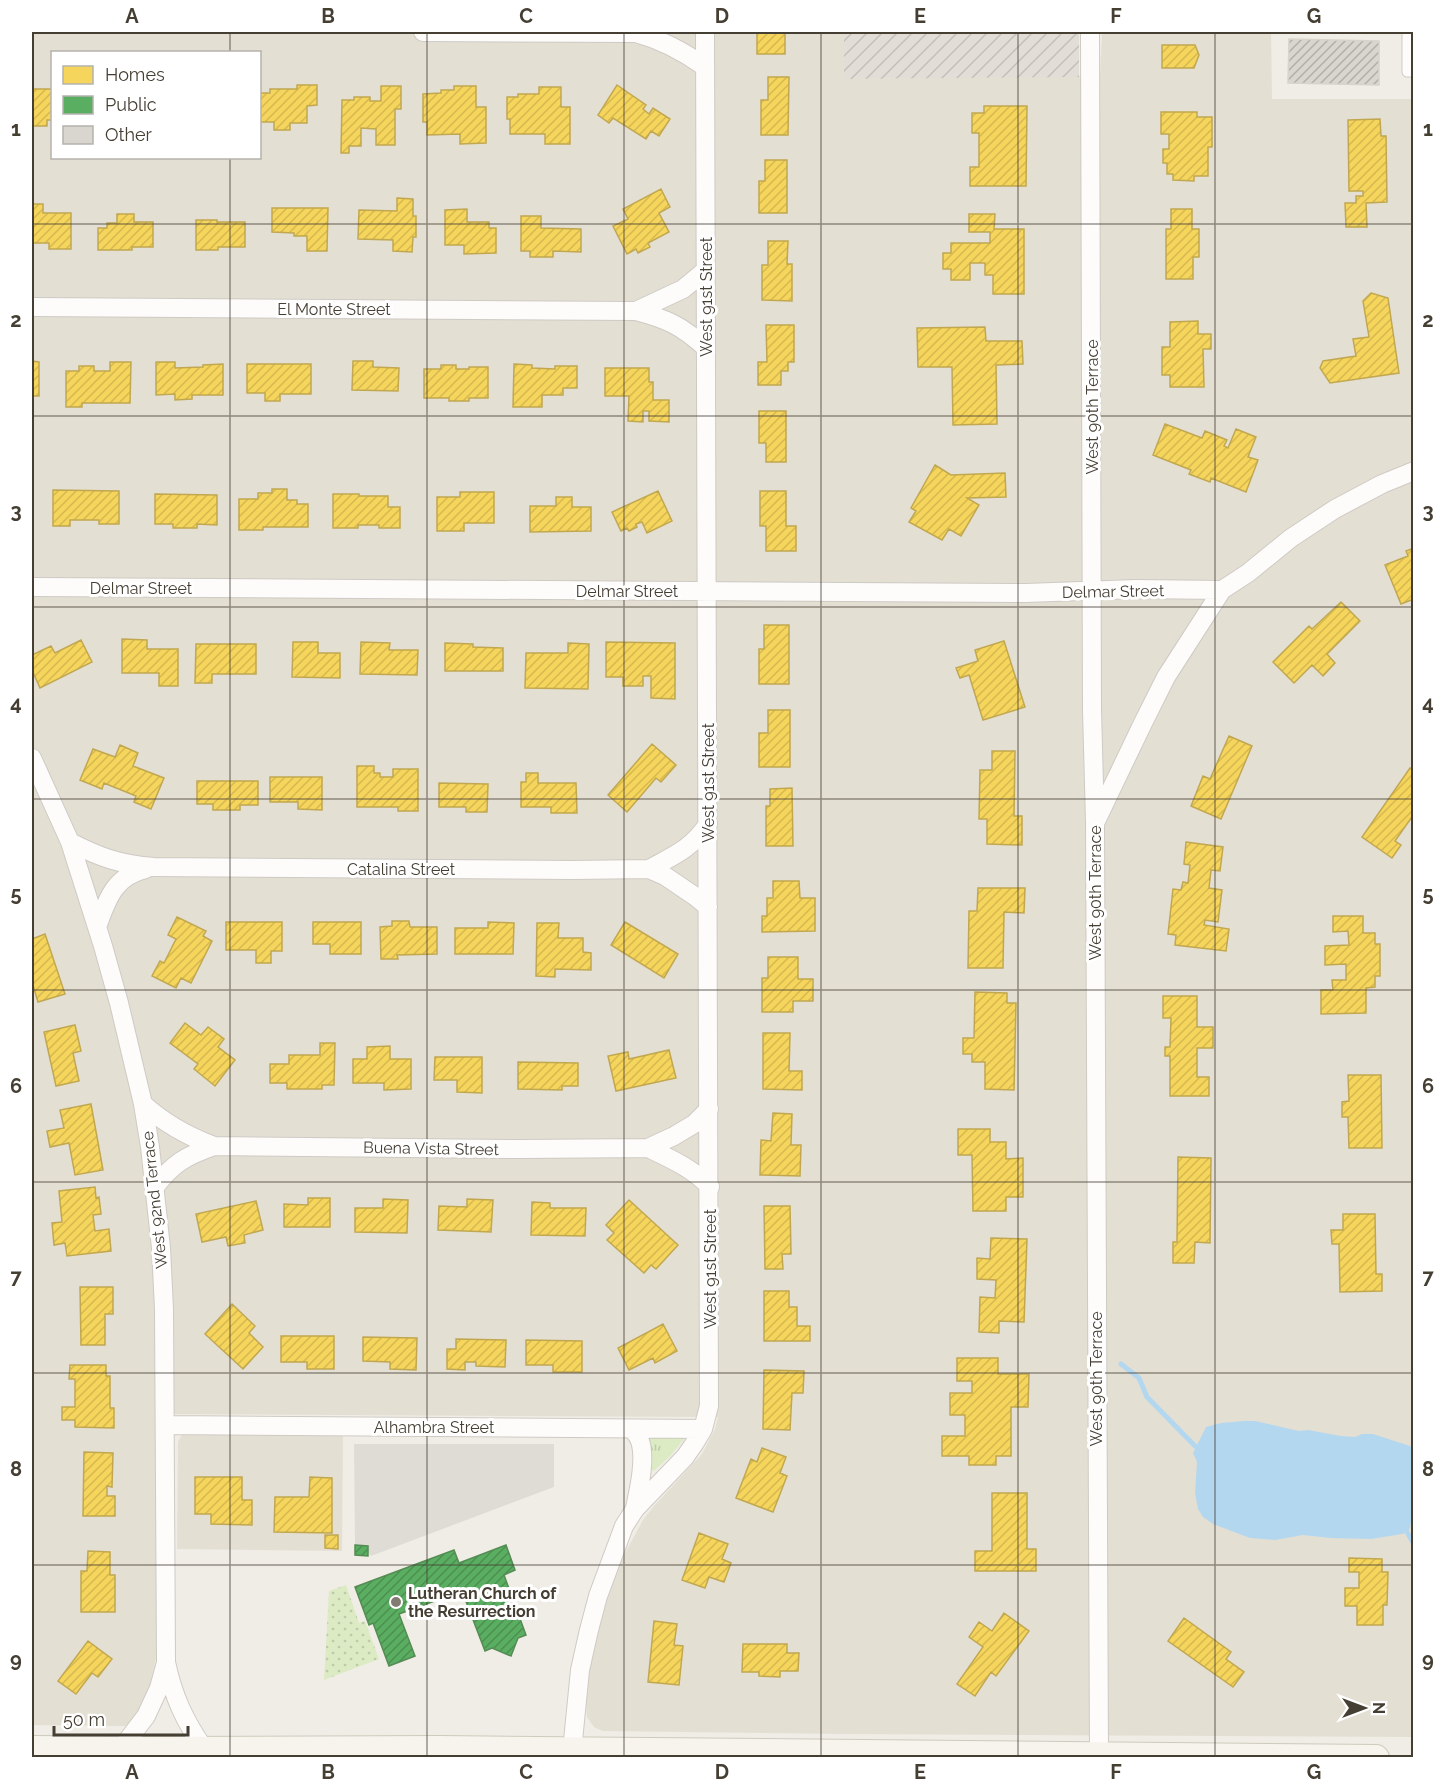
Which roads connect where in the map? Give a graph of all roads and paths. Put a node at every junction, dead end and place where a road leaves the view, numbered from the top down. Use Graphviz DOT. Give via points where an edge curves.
graph roads {
  1 [pos="423,32"];
  2 [pos="638,32"];
  3 [pos="705,32"];
  4 [pos="1090,32"];
  5 [pos="1407,32"];
  6 [pos="705,67"];
  7 [pos="1413,72"];
  8 [pos="706,270"];
  9 [pos="32,307"];
  10 [pos="636,310"];
  11 [pos="706,348"];
  12 [pos="1413,471"];
  13 [pos="32,587"];
  14 [pos="1222,590"];
  15 [pos="1092,591"];
  16 [pos="707,592"];
  17 [pos="32,758"];
  18 [pos="1095,822"];
  19 [pos="708,824"];
  20 [pos="70,842"];
  21 [pos="154,867"];
  22 [pos="649,869"];
  23 [pos="708,907"];
  24 [pos="97,927"];
  25 [pos="143,1104"];
  26 [pos="709,1109"];
  27 [pos="214,1146"];
  28 [pos="648,1148"];
  29 [pos="155,1187"];
  30 [pos="710,1187"];
  31 [pos="166,1425"];
  32 [pos="632,1429"];
  33 [pos="703,1429"];
  34 [pos="635,1509"];
  35 [pos="166,1662"];
  36 [pos="32,1749"];
  37 [pos="120,1750"];
  38 [pos="205,1750"];
  39 [pos="572,1751"];
  40 [pos="439,1753"];
  41 [pos="167,1754"];
  42 [pos="710,1754"];
  43 [pos="1099,1755"];
  44 [pos="1377,1758"];
  1 -- 2 [label="street"];
  2 -- 6 [label="street" via="679,49"];
  3 -- 6 [label="street, West 91st Street"];
  4 -- 15 [label="street, West 90th Terrace"];
  5 -- 7 [label="lane" via="1407,72"];
  6 -- 8 [label="street, West 91st Street"];
  8 -- 10 [label="street, El Monte Street" via="683,289"];
  8 -- 11 [label="street, West 91st Street"];
  9 -- 10 [label="street, El Monte Street"];
  10 -- 11 [label="street, El Monte Street" via="669,320"];
  11 -- 16 [label="street, West 91st Street"];
  12 -- 14 [label="street" via="1335,509"];
  13 -- 16 [label="street, Delmar Street"];
  14 -- 15 [label="street, Delmar Street"];
  14 -- 18 [label="street" via="1166,678"];
  15 -- 16 [label="street, Delmar Street"];
  15 -- 18 [label="street, West 90th Terrace"];
  16 -- 19 [label="street, West 91st Street"];
  17 -- 20 [label="street, West 92nd Terrace"];
  18 -- 43 [label="street, West 90th Terrace"];
  19 -- 22 [label="street, Catalina Street" via="687,848"];
  19 -- 23 [label="street, West 91st Street"];
  20 -- 21 [label="street, Catalina Street" via="111,861"];
  20 -- 24 [label="street, West 92nd Terrace"];
  21 -- 22 [label="street, Catalina Street"];
  21 -- 24 [label="street, Catalina Street" via="128,874 121,881"];
  22 -- 23 [label="street, Catalina Street"];
  23 -- 26 [label="street, West 91st Street"];
  24 -- 25 [label="street, West 92nd Terrace"];
  25 -- 27 [label="street, Buena Vista Street" via="167,1124"];
  25 -- 29 [label="street, West 92nd Terrace"];
  26 -- 28 [label="street, Buena Vista Street" via="694,1124"];
  26 -- 30 [label="street, West 91st Street"];
  27 -- 28 [label="street, Buena Vista Street"];
  27 -- 29 [label="street, Buena Vista Street" via="177,1163"];
  28 -- 30 [label="street, Buena Vista Street" via="677,1161"];
  29 -- 31 [label="street, West 92nd Terrace" via="164,1310"];
  30 -- 33 [label="street, West 91st Street" via="709,1406"];
  31 -- 32 [label="street, Alhambra Street"];
  31 -- 35 [label="street, West 92nd Terrace"];
  32 -- 33 [label="street, Alhambra Street"];
  32 -- 34 [label="street, West 91st Street" via="640,1439 641,1450"];
  33 -- 34 [label="street, West 91st Street" via="684,1457"];
  34 -- 39 [label="street, West 91st Street" via="624,1526 592,1619 580,1670"];
  35 -- 37 [label="street, West 92nd Terrace" via="146,1716"];
  35 -- 38 [label="street, West 92nd Terrace" via="172,1688"];
  36 -- 37 [label="main road"];
  37 -- 41 [label="main road"];
  38 -- 40 [label="main road"];
  38 -- 41 [label="main road"];
  39 -- 40 [label="main road"];
  39 -- 42 [label="main road"];
  42 -- 43 [label="main road"];
  43 -- 44 [label="main road"];
}
